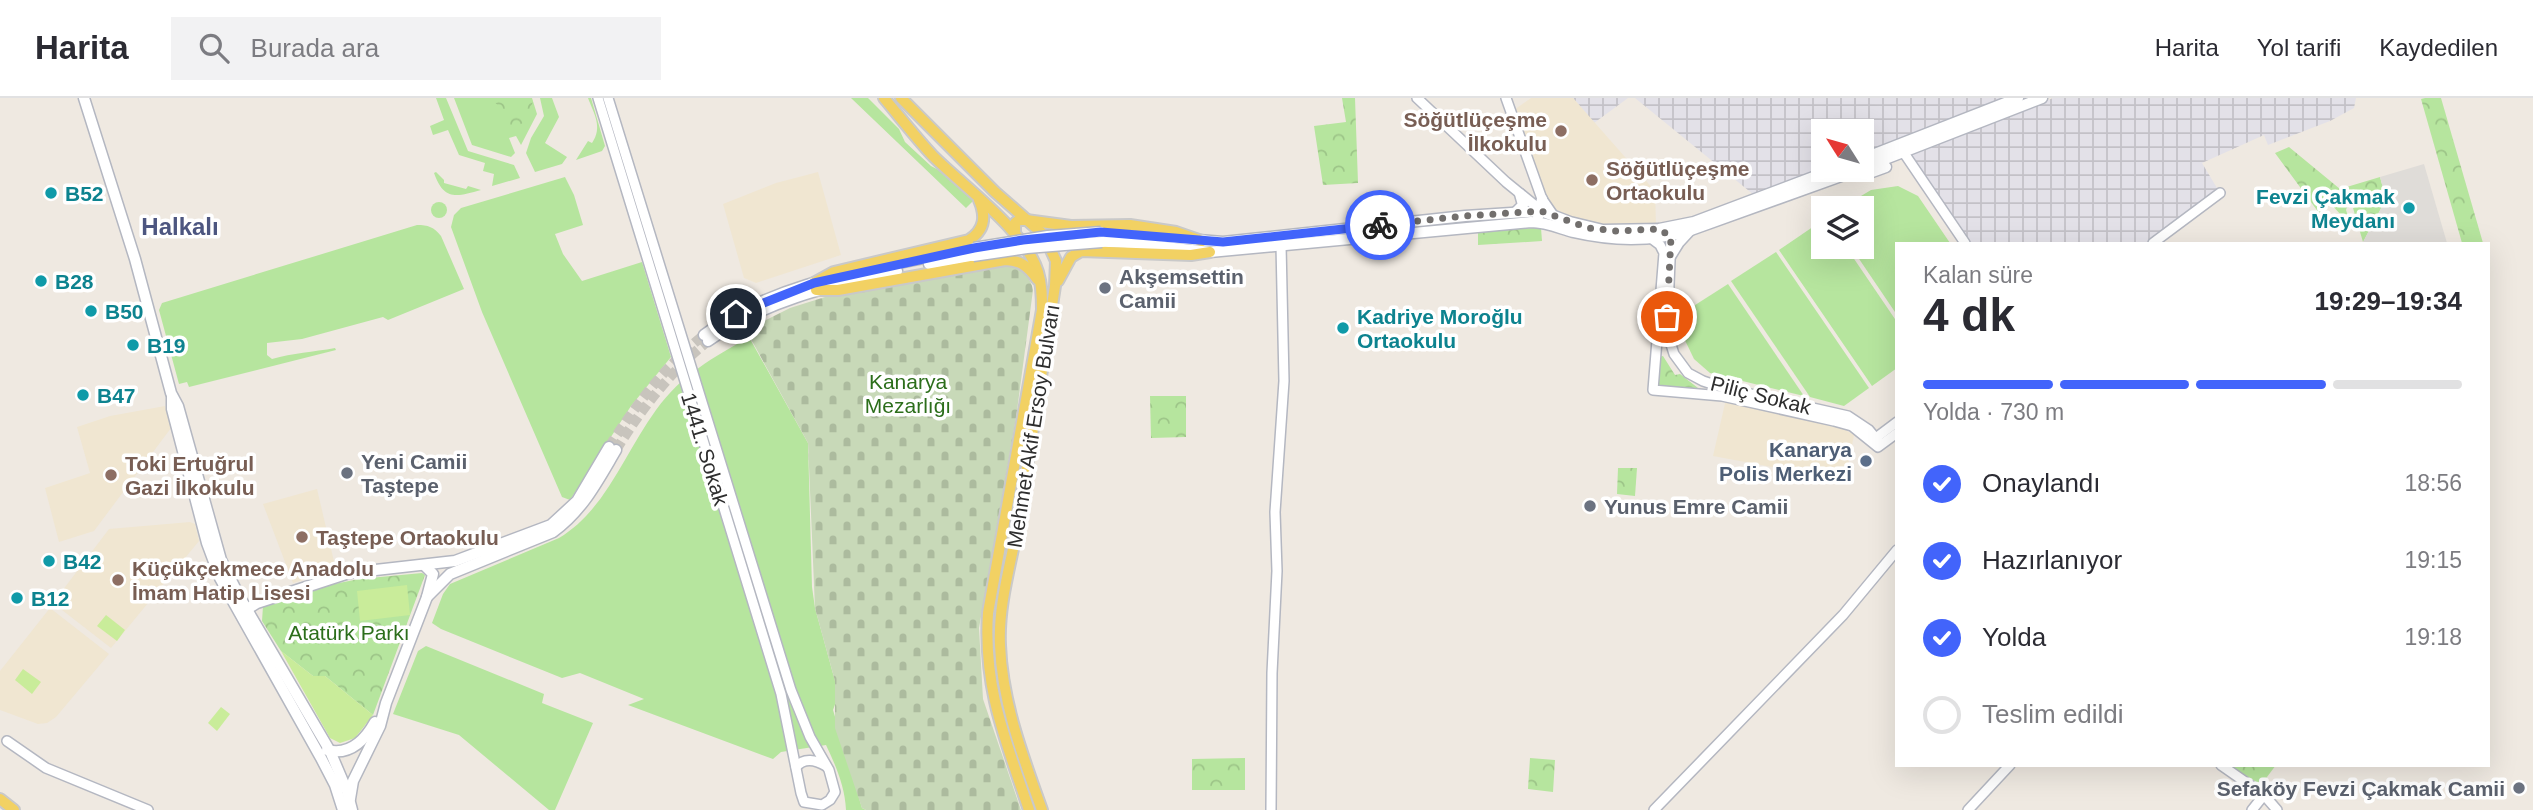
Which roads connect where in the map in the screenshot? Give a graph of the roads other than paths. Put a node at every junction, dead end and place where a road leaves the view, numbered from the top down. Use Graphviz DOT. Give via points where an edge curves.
graph roads {
  1 [pos="84,98"];
  2 [pos="598,98"];
  3 [pos="608,98"];
  4 [pos="884,98"];
  5 [pos="901,98"];
  6 [pos="1417,98"];
  7 [pos="1506,98"];
  8 [pos="2018,98"];
  9 [pos="2042,98"];
  10 [pos="1903,148"];
  11 [pos="620,154"];
  12 [pos="1886,155"];
  13 [pos="1874,157"];
  14 [pos="1874,171"];
  15 [pos="1811,178"];
  16 [pos="1823,182"];
  17 [pos="2220,192"];
  18 [pos="976,194"];
  19 [pos="1520,194"];
  20 [pos="1542,199"];
  21 [pos="1541,211"];
  22 [pos="1529,212"];
  23 [pos="1515,213"];
  24 [pos="1553,215"];
  25 [pos="1026,220"];
  26 [pos="1536,222"];
  27 [pos="1693,226"];
  28 [pos="1561,229"];
  29 [pos="1672,232"];
  30 [pos="1015,235"];
  31 [pos="1102,237"];
  32 [pos="1652,239"];
  33 [pos="1202,240"];
  34 [pos="1964,242"];
  35 [pos="2154,242"];
  36 [pos="1281,245"];
  37 [pos="1210,252"];
  38 [pos="1077,253"];
  39 [pos="1671,258"];
  40 [pos="1056,261"];
  41 [pos="1033,269"];
  42 [pos="815,286"];
  43 [pos="1055,286"];
  44 [pos="1665,290"];
  45 [pos="706,338"];
  46 [pos="1895,424"];
  47 [pos="1895,434"];
  48 [pos="1877,443"];
  49 [pos="204,516"];
  50 [pos="1895,553"];
  51 [pos="448,561"];
  52 [pos="429,564"];
  53 [pos="450,574"];
  54 [pos="427,597"];
  55 [pos="247,609"];
  56 [pos="245,621"];
  57 [pos="386,703"];
  58 [pos="6,741"];
  59 [pos="326,755"];
  60 [pos="827,766"];
  61 [pos="796,767"];
  62 [pos="2008,767"];
  63 [pos="2224,767"];
  64 [pos="2264,795"];
  65 [pos="0,799"];
  66 [pos="351,805"];
  67 [pos="15,810"];
  68 [pos="148,810"];
  69 [pos="343,810"];
  70 [pos="1029,810"];
  71 [pos="1042,810"];
  72 [pos="1271,810"];
  73 [pos="1654,810"];
  74 [pos="1968,810"];
  75 [pos="2252,810"];
  76 [pos="2277,810"];
  1 -- 49 [label="main road" via="178,406"];
  2 -- 11 [label="street, 1441. Sokak"];
  3 -- 11 [label="street, 1441. Sokak"];
  4 -- 18 [label="main road" via="933,155"];
  5 -- 25 [label="main road"];
  6 -- 19 [label="street"];
  7 -- 20 [label="street"];
  8 -- 10 [label="main road"];
  9 -- 10 [label="main road"];
  10 -- 12 [label="main road"];
  10 -- 34 [label="street"];
  11 -- 60 [label="street, 1441. Sokak" via="790,690"];
  11 -- 61 [label="street, 1441. Sokak" via="781,694"];
  12 -- 13 [label="main road"];
  12 -- 14 [label="main road" via="1888,166"];
  15 -- 27 [label="main road"];
  16 -- 27 [label="main road"];
  17 -- 35 [label="street"];
  18 -- 30 [label="main road"];
  18 -- 42 [label="main road" via="984,220 970,240 834,272"];
  19 -- 21 [label="street"];
  19 -- 23 [label="main road" via="1523,205"];
  20 -- 21 [label="main road"];
  20 -- 24 [label="street"];
  21 -- 22 [label="main road"];
  21 -- 24 [label="main road"];
  21 -- 26 [label="main road"];
  21 -- 28 [label="street"];
  22 -- 23 [label="main road"];
  22 -- 26 [label="main road"];
  23 -- 33 [label="main road" via="1223,242"];
  24 -- 29 [label="main road" via="1603,230"];
  25 -- 30 [label="main road" via="1015,223"];
  25 -- 33 [label="main road" via="1071,226 1130,225"];
  25 -- 40 [label="main road" via="1044,235"];
  26 -- 28 [label="main road"];
  26 -- 36 [label="main road"];
  27 -- 29 [label="main road"];
  27 -- 39 [label="street"];
  28 -- 32 [label="main road" via="1605,238"];
  29 -- 32 [label="main road"];
  29 -- 39 [label="street, Piliç Sokak"];
  30 -- 41 [label="main road"];
  31 -- 33 [label="main road"];
  31 -- 37 [label="main road"];
  31 -- 42 [label="main road, bridge" via="974,252"];
  32 -- 44 [label="street" via="1664,253"];
  36 -- 37 [label="main road"];
  36 -- 72 [label="street" via="1284,381 1275,512"];
  37 -- 38 [label="main road"];
  38 -- 40 [label="main road"];
  38 -- 43 [label="main road" via="1066,263"];
  39 -- 44 [label="street, Piliç Sokak"];
  40 -- 41 [label="main road"];
  40 -- 43 [label="main road, Mehmet Akif Ersoy Bulvarı"];
  41 -- 42 [label="main road" via="1005,260 838,290"];
  41 -- 70 [label="main road, Mehmet Akif Ersoy Bulvarı" via="1042,285 1042,310 986,637 997,713"];
  42 -- 45 [label="main road" via="736,314"];
  43 -- 71 [label="main road, Mehmet Akif Ersoy Bulvarı" via="999,644 1011,715"];
  44 -- 48 [label="street, Piliç Sokak" via="1667,332 1674,354 1688,373 1724,388 1848,416"];
  44 -- 48 [label="street, Piliç Sokak" via="1653,390 1722,396 1834,421 1852,426"];
  46 -- 48 [label="street"];
  47 -- 48 [label="street"];
  49 -- 55 [label="main road"];
  49 -- 56 [label="main road" via="220,578"];
  50 -- 73 [label="street" via="1828,631"];
  51 -- 52 [label="main road"];
  51 -- 53 [label="main road" via="441,570"];
  51 -- 53 [label="main road" via="551,525 577,501 613,448 586,500 567,522"];
  52 -- 54 [label="main road" via="433,574"];
  52 -- 55 [label="main road" via="349,573"];
  53 -- 54 [label="main road"];
  54 -- 57 [label="main road"];
  55 -- 56 [label="main road"];
  55 -- 59 [label="main road"];
  56 -- 59 [label="main road"];
  57 -- 59 [label="main road" via="362,742"];
  57 -- 66 [label="main road" via="353,781"];
  58 -- 68 [label="street" via="46,768"];
  59 -- 66 [label="main road"];
  59 -- 69 [label="main road"];
  60 -- 61 [label="street" via="811,761"];
  60 -- 61 [label="street, 1441. Sokak" via="835,792 822,805 804,802"];
  62 -- 74 [label="street"];
  63 -- 64 [label="street"];
  64 -- 75 [label="street"];
  64 -- 76 [label="street"];
  65 -- 67 [label="main road"];
}
